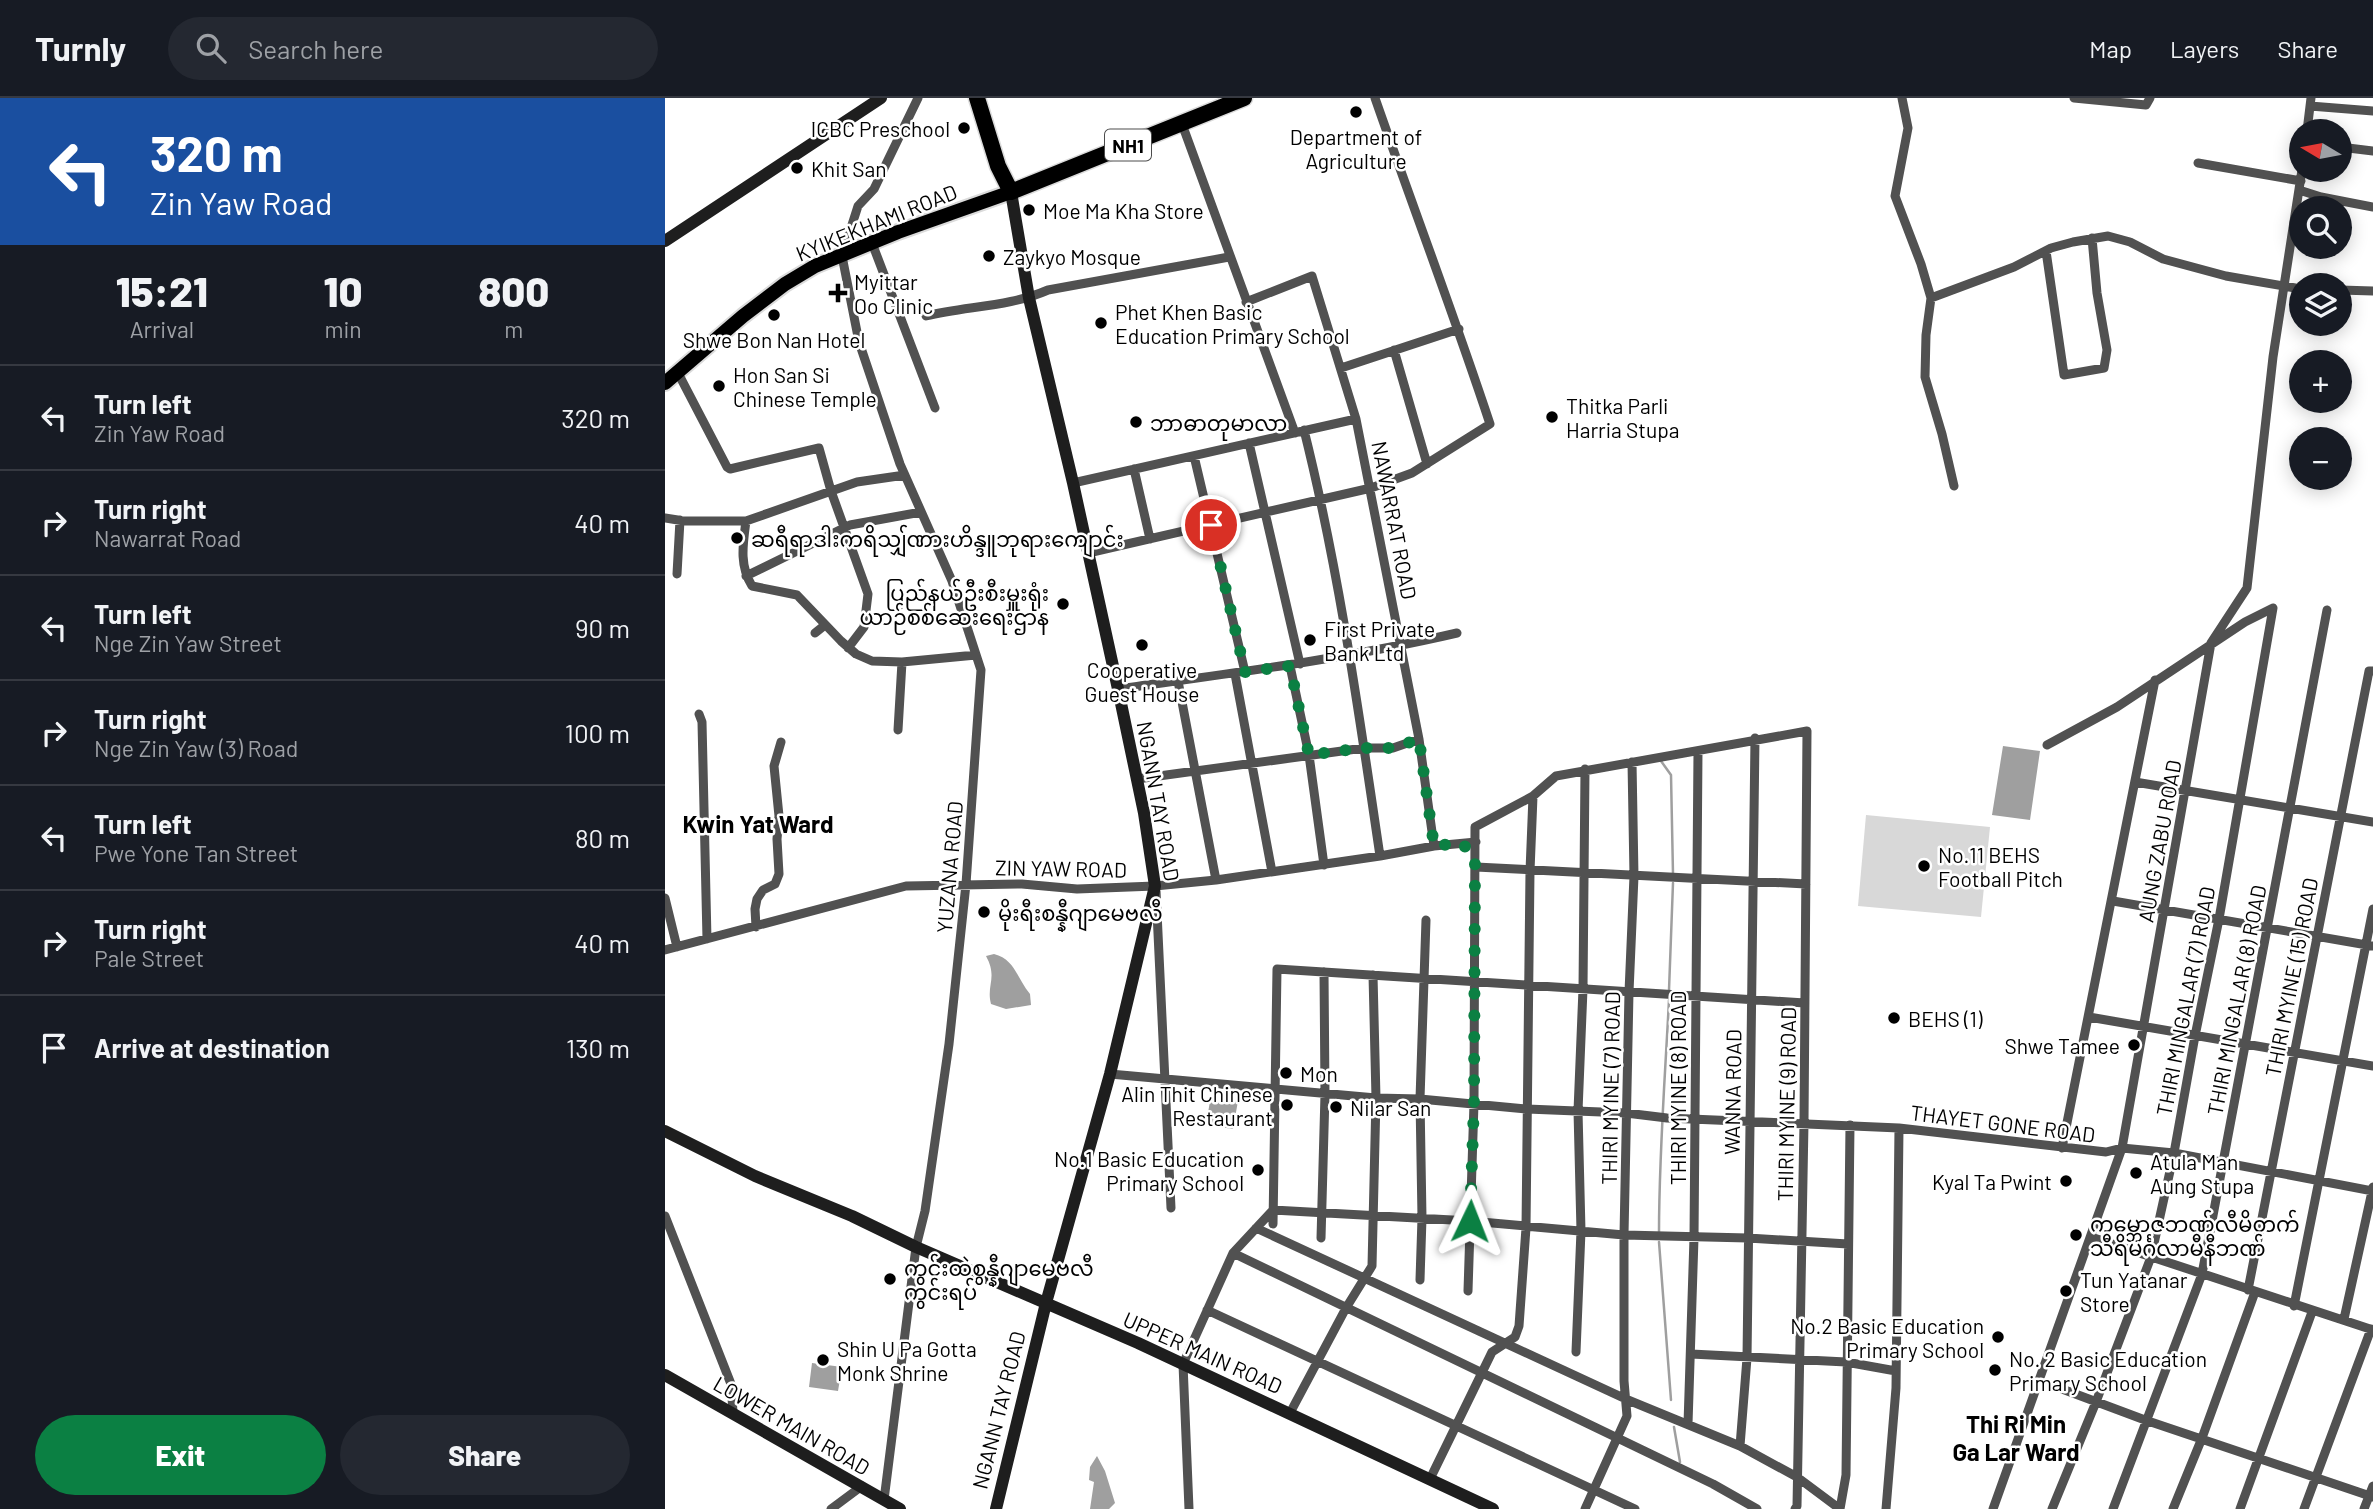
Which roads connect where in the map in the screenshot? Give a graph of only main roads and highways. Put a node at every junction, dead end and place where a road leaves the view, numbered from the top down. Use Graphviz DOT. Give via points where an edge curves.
graph roads {
  1 [pos="881,98"];
  2 [pos="977,98"];
  3 [pos="1244,98"];
  4 [pos="1011,192"];
  5 [pos="668,237"];
  6 [pos="665,383"];
  7 [pos="665,1132"];
  8 [pos="1046,1303"];
  9 [pos="665,1375"];
  10 [pos="900,1509"];
  11 [pos="996,1509"];
  12 [pos="1493,1509"];
  1 -- 5 [label="main road"];
  2 -- 4 [label="highway, NGANN TAY ROAD"];
  3 -- 4 [label="highway, NH1"];
  4 -- 6 [label="main road, KYIKEKHAMI ROAD" via="815,266 785,284"];
  4 -- 8 [label="main road, NGANN TAY ROAD" via="1029,298 1089,553 1156,886"];
  7 -- 8 [label="main road, UPPER MAIN ROAD"];
  8 -- 11 [label="main road, NGANN TAY ROAD"];
  8 -- 12 [label="main road, UPPER MAIN ROAD"];
  9 -- 10 [label="main road, LOWER MAIN ROAD"];
}
